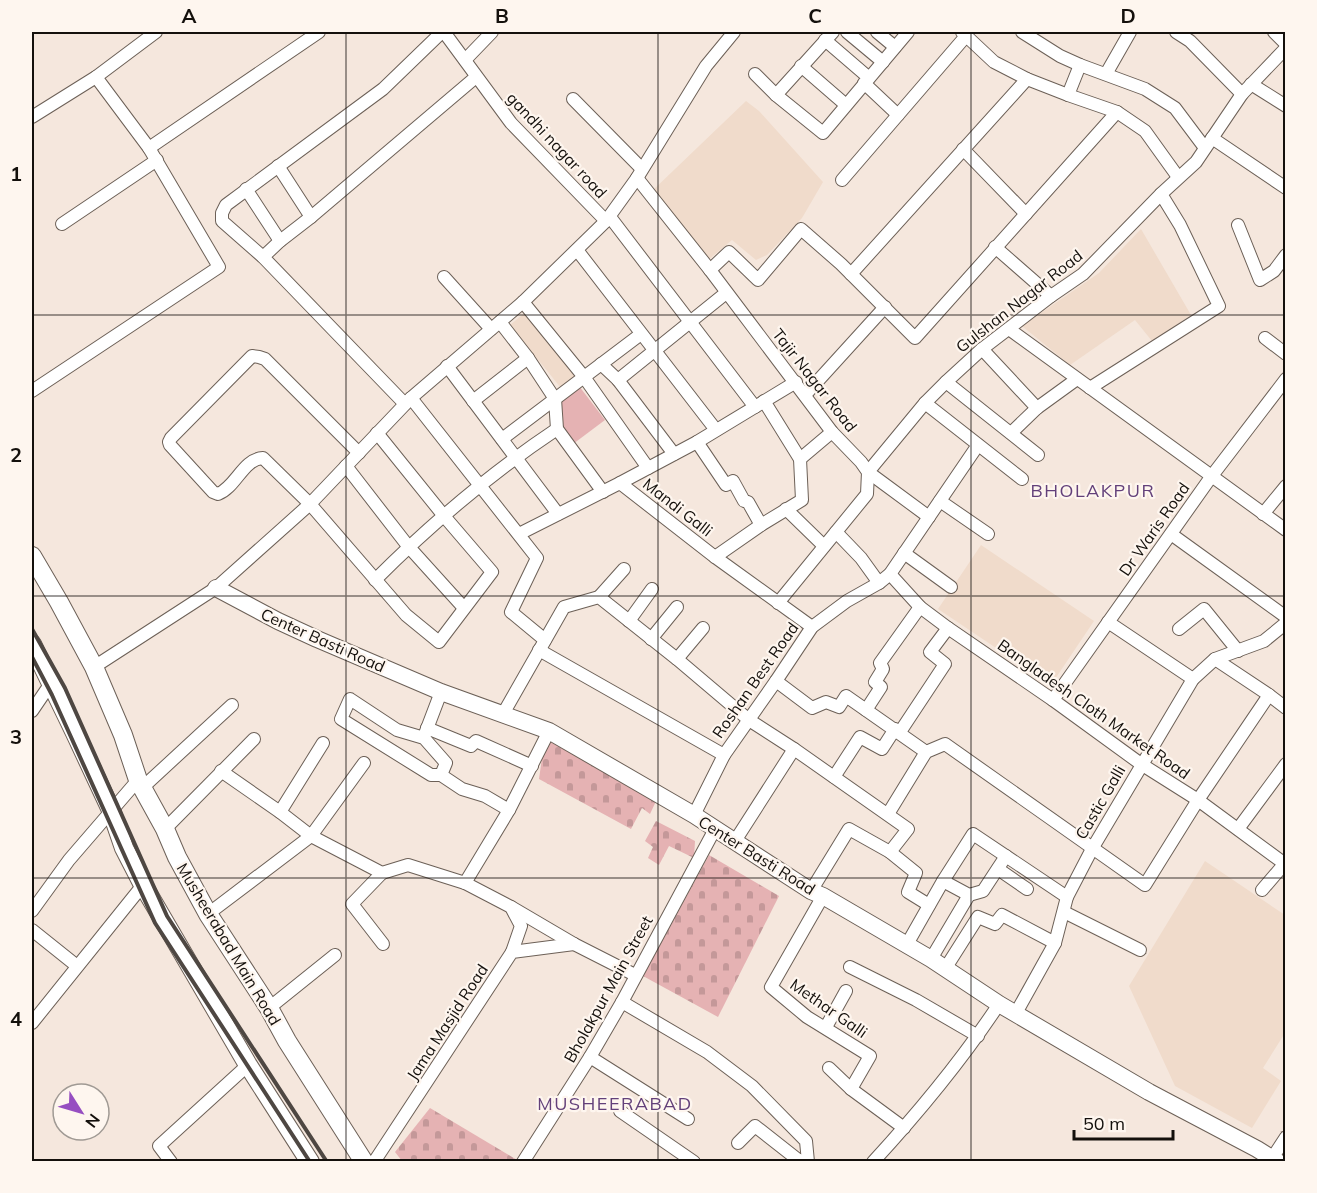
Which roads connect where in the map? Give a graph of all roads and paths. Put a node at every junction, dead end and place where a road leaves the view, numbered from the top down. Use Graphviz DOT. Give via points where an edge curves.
graph roads {
  1 [pos="156,32"];
  2 [pos="319,32"];
  3 [pos="443,32"];
  4 [pos="492,32"];
  5 [pos="734,32"];
  6 [pos="847,32"];
  7 [pos="877,32"];
  8 [pos="906,32"];
  9 [pos="1022,32"];
  10 [pos="1130,32"];
  11 [pos="1176,32"];
  12 [pos="1274,32"];
  13 [pos="964,34"];
  14 [pos="829,36"];
  15 [pos="1286,46"];
  16 [pos="895,47"];
  17 [pos="465,60"];
  18 [pos="883,62"];
  19 [pos="1080,65"];
  20 [pos="801,66"];
  21 [pos="755,74"];
  22 [pos="1106,74"];
  23 [pos="96,77"];
  24 [pos="476,77"];
  25 [pos="1027,79"];
  26 [pos="866,80"];
  27 [pos="1251,84"];
  28 [pos="776,94"];
  29 [pos="1242,94"];
  30 [pos="1068,95"];
  31 [pos="573,99"];
  32 [pos="846,105"];
  33 [pos="1286,106"];
  34 [pos="1117,112"];
  35 [pos="898,115"];
  36 [pos="32,117"];
  37 [pos="1209,143"];
  38 [pos="149,148"];
  39 [pos="963,149"];
  40 [pos="157,160"];
  41 [pos="278,166"];
  42 [pos="640,174"];
  43 [pos="1178,177"];
  44 [pos="842,180"];
  45 [pos="1286,188"];
  46 [pos="246,189"];
  47 [pos="1161,194"];
  48 [pos="1026,214"];
  49 [pos="311,217"];
  50 [pos="608,219"];
  51 [pos="62,224"];
  52 [pos="1238,225"];
  53 [pos="280,241"];
  54 [pos="994,247"];
  55 [pos="577,250"];
  56 [pos="1286,255"];
  57 [pos="263,257"];
  58 [pos="710,270"];
  59 [pos="851,274"];
  60 [pos="444,277"];
  61 [pos="726,293"];
  62 [pos="1051,296"];
  63 [pos="523,302"];
  64 [pos="885,307"];
  65 [pos="690,321"];
  66 [pos="495,325"];
  67 [pos="1010,329"];
  68 [pos="641,334"];
  69 [pos="1265,338"];
  70 [pos="982,349"];
  71 [pos="654,350"];
  72 [pos="1286,354"];
  73 [pos="528,358"];
  74 [pos="601,364"];
  75 [pos="447,366"];
  76 [pos="584,377"];
  77 [pos="1077,379"];
  78 [pos="1286,379"];
  79 [pos="618,380"];
  80 [pos="795,382"];
  81 [pos="946,382"];
  82 [pos="1090,388"];
  83 [pos="32,391"];
  84 [pos="805,395"];
  85 [pos="555,399"];
  86 [pos="408,401"];
  87 [pos="473,401"];
  88 [pos="925,403"];
  89 [pos="760,404"];
  90 [pos="1037,408"];
  91 [pos="556,429"];
  92 [pos="716,430"];
  93 [pos="832,432"];
  94 [pos="1011,433"];
  95 [pos="377,434"];
  96 [pos="502,439"];
  97 [pos="697,442"];
  98 [pos="978,445"];
  99 [pos="359,453"];
  100 [pos="674,454"];
  101 [pos="1038,455"];
  102 [pos="516,457"];
  103 [pos="800,459"];
  104 [pos="346,466"];
  105 [pos="648,468"];
  106 [pos="868,472"];
  107 [pos="1211,477"];
  108 [pos="1022,479"];
  109 [pos="620,483"];
  110 [pos="479,485"];
  111 [pos="1286,486"];
  112 [pos="603,492"];
  113 [pos="940,501"];
  114 [pos="310,504"];
  115 [pos="786,509"];
  116 [pos="558,514"];
  117 [pos="1263,514"];
  118 [pos="444,516"];
  119 [pos="929,517"];
  120 [pos="761,525"];
  121 [pos="1286,530"];
  122 [pos="836,532"];
  123 [pos="519,534"];
  124 [pos="988,534"];
  125 [pos="1171,534"];
  126 [pos="408,546"];
  127 [pos="824,546"];
  128 [pos="904,553"];
  129 [pos="32,556"];
  130 [pos="715,557"];
  131 [pos="624,569"];
  132 [pos="890,574"];
  133 [pos="375,580"];
  134 [pos="879,583"];
  135 [pos="951,586"];
  136 [pos="216,588"];
  137 [pos="652,590"];
  138 [pos="599,597"];
  139 [pos="778,603"];
  140 [pos="677,607"];
  141 [pos="920,607"];
  142 [pos="464,608"];
  143 [pos="1286,617"];
  144 [pos="629,621"];
  145 [pos="1108,622"];
  146 [pos="1286,623"];
  147 [pos="812,627"];
  148 [pos="703,628"];
  149 [pos="948,628"];
  150 [pos="1179,629"];
  151 [pos="651,639"];
  152 [pos="32,644"];
  153 [pos="542,645"];
  154 [pos="1238,651"];
  155 [pos="677,659"];
  156 [pos="1215,659"];
  157 [pos="94,667"];
  158 [pos="1193,679"];
  159 [pos="776,681"];
  160 [pos="51,683"];
  161 [pos="441,692"];
  162 [pos="1269,695"];
  163 [pos="1053,700"];
  164 [pos="232,705"];
  165 [pos="1286,708"];
  166 [pos="866,710"];
  167 [pos="32,711"];
  168 [pos="503,714"];
  169 [pos="748,720"];
  170 [pos="397,730"];
  171 [pos="897,730"];
  172 [pos="549,731"];
  173 [pos="426,733"];
  174 [pos="254,739"];
  175 [pos="323,743"];
  176 [pos="386,748"];
  177 [pos="794,749"];
  178 [pos="927,752"];
  179 [pos="724,754"];
  180 [pos="364,763"];
  181 [pos="1141,764"];
  182 [pos="1286,764"];
  183 [pos="532,766"];
  184 [pos="221,771"];
  185 [pos="441,775"];
  186 [pos="834,777"];
  187 [pos="140,784"];
  188 [pos="1198,800"];
  189 [pos="111,810"];
  190 [pos="509,810"];
  191 [pos="280,812"];
  192 [pos="888,814"];
  193 [pos="694,815"];
  194 [pos="165,829"];
  195 [pos="715,830"];
  196 [pos="1238,830"];
  197 [pos="312,836"];
  198 [pos="735,841"];
  199 [pos="1092,849"];
  200 [pos="891,852"];
  201 [pos="1006,856"];
  202 [pos="1285,863"];
  203 [pos="998,869"];
  204 [pos="382,873"];
  205 [pos="943,881"];
  206 [pos="465,883"];
  207 [pos="143,885"];
  208 [pos="1026,889"];
  209 [pos="1262,890"];
  210 [pos="817,894"];
  211 [pos="969,895"];
  212 [pos="1067,897"];
  213 [pos="929,905"];
  214 [pos="511,907"];
  215 [pos="32,910"];
  216 [pos="1064,912"];
  217 [pos="208,914"];
  218 [pos="32,930"];
  219 [pos="1055,943"];
  220 [pos="383,944"];
  221 [pos="574,944"];
  222 [pos="906,946"];
  223 [pos="1140,950"];
  224 [pos="512,952"];
  225 [pos="334,955"];
  226 [pos="938,964"];
  227 [pos="77,966"];
  228 [pos="850,967"];
  229 [pos="635,975"];
  230 [pos="846,991"];
  231 [pos="621,1002"];
  232 [pos="999,1004"];
  233 [pos="269,1008"];
  234 [pos="1016,1013"];
  235 [pos="32,1022"];
  236 [pos="826,1027"];
  237 [pos="978,1036"];
  238 [pos="590,1057"];
  239 [pos="248,1065"];
  240 [pos="829,1068"];
  241 [pos="851,1089"];
  242 [pos="620,1111"];
  243 [pos="688,1119"];
  244 [pos="904,1128"];
  245 [pos="1286,1137"];
  246 [pos="738,1143"];
  247 [pos="1275,1159"];
  248 [pos="171,1161"];
  249 [pos="310,1161"];
  250 [pos="364,1161"];
  251 [pos="374,1161"];
  252 [pos="523,1161"];
  253 [pos="694,1161"];
  254 [pos="801,1161"];
  255 [pos="873,1161"];
  1 -- 23 [label="street"];
  2 -- 38 [label="street"];
  3 -- 17 [label="street, gandhi nagar road"];
  3 -- 41 [label="street" via="383,89"];
  4 -- 17 [label="street"];
  5 -- 42 [label="street" via="706,66"];
  6 -- 18 [label="street"];
  7 -- 16 [label="street"];
  8 -- 16 [label="street"];
  9 -- 19 [label="street"];
  10 -- 22 [label="street"];
  11 -- 29 [label="street" via="1190,41"];
  12 -- 15 [label="street"];
  13 -- 25 [label="street" via="994,62"];
  13 -- 35 [label="street"];
  14 -- 20 [label="street"];
  14 -- 26 [label="street"];
  15 -- 27 [label="street, Gulshan Nagar Road"];
  16 -- 18 [label="street"];
  17 -- 24 [label="street, gandhi nagar road"];
  18 -- 26 [label="street"];
  19 -- 22 [label="street"];
  19 -- 30 [label="street"];
  20 -- 28 [label="street"];
  20 -- 32 [label="street"];
  21 -- 28 [label="street"];
  22 -- 37 [label="street" via="1145,89 1175,108"];
  23 -- 36 [label="street"];
  23 -- 38 [label="street"];
  24 -- 49 [label="street"];
  24 -- 50 [label="street, gandhi nagar road" via="511,123"];
  25 -- 30 [label="street"];
  25 -- 39 [label="street"];
  26 -- 32 [label="street"];
  26 -- 35 [label="street"];
  27 -- 29 [label="street, Gulshan Nagar Road"];
  27 -- 33 [label="street"];
  28 -- 32 [label="street" via="823,133"];
  29 -- 37 [label="street, Gulshan Nagar Road"];
  30 -- 34 [label="street"];
  31 -- 42 [label="street, Tajir Nagar Road"];
  34 -- 43 [label="street" via="1145,131"];
  34 -- 48 [label="street"];
  35 -- 44 [label="street"];
  37 -- 43 [label="street, Gulshan Nagar Road" via="1197,162"];
  37 -- 45 [label="street"];
  38 -- 40 [label="street"];
  39 -- 48 [label="street"];
  39 -- 59 [label="street"];
  40 -- 51 [label="street"];
  40 -- 83 [label="street" via="219,267"];
  41 -- 46 [label="street"];
  41 -- 49 [label="street"];
  42 -- 50 [label="street"];
  42 -- 58 [label="street, Tajir Nagar Road"];
  43 -- 47 [label="street, Gulshan Nagar Road"];
  46 -- 53 [label="street"];
  46 -- 57 [label="street" via="226,205 222,221"];
  47 -- 62 [label="street, Gulshan Nagar Road" via="1083,274"];
  47 -- 82 [label="street" via="1219,306"];
  48 -- 54 [label="street"];
  49 -- 53 [label="street"];
  50 -- 55 [label="street"];
  50 -- 65 [label="street, gandhi nagar road"];
  52 -- 56 [label="street" via="1260,280 1274,271"];
  53 -- 57 [label="street"];
  54 -- 62 [label="street"];
  54 -- 64 [label="street" via="915,338"];
  55 -- 63 [label="street"];
  55 -- 68 [label="street"];
  57 -- 86 [label="street"];
  58 -- 59 [label="street" via="729,252 758,280 801,229"];
  58 -- 61 [label="street, Tajir Nagar Road"];
  59 -- 64 [label="street"];
  60 -- 66 [label="street"];
  61 -- 65 [label="street"];
  61 -- 80 [label="street, Tajir Nagar Road"];
  62 -- 67 [label="street, Gulshan Nagar Road"];
  63 -- 66 [label="street"];
  63 -- 76 [label="street"];
  64 -- 84 [label="street"];
  65 -- 71 [label="street"];
  65 -- 89 [label="street, gandhi nagar road"];
  66 -- 73 [label="street"];
  66 -- 75 [label="street"];
  67 -- 70 [label="street, Gulshan Nagar Road"];
  67 -- 77 [label="street"];
  68 -- 71 [label="street"];
  68 -- 74 [label="street"];
  69 -- 72 [label="street"];
  70 -- 81 [label="street, Gulshan Nagar Road"];
  70 -- 90 [label="street"];
  71 -- 79 [label="street"];
  71 -- 92 [label="street"];
  73 -- 85 [label="street"];
  73 -- 87 [label="street"];
  74 -- 76 [label="street"];
  74 -- 79 [label="street"];
  75 -- 86 [label="street"];
  75 -- 87 [label="street"];
  76 -- 85 [label="street"];
  76 -- 105 [label="street"];
  77 -- 82 [label="street"];
  77 -- 90 [label="street"];
  78 -- 107 [label="street, Dr Waris Road"];
  79 -- 100 [label="street"];
  80 -- 84 [label="street, Tajir Nagar Road"];
  80 -- 89 [label="street"];
  81 -- 88 [label="street, Gulshan Nagar Road"];
  81 -- 94 [label="street"];
  82 -- 107 [label="street"];
  84 -- 93 [label="street, Tajir Nagar Road"];
  85 -- 91 [label="street"];
  85 -- 96 [label="street"];
  86 -- 95 [label="street"];
  86 -- 110 [label="street"];
  87 -- 96 [label="street"];
  88 -- 98 [label="street"];
  88 -- 106 [label="street, Gulshan Nagar Road"];
  89 -- 92 [label="street"];
  89 -- 103 [label="street, gandhi nagar road"];
  90 -- 94 [label="street"];
  91 -- 102 [label="street"];
  91 -- 112 [label="street"];
  92 -- 97 [label="street"];
  93 -- 103 [label="street"];
  93 -- 106 [label="street, Tajir Nagar Road"];
  94 -- 101 [label="street"];
  95 -- 99 [label="street"];
  95 -- 118 [label="street"];
  96 -- 102 [label="street"];
  97 -- 100 [label="street"];
  97 -- 120 [label="street" via="726,485 733,481"];
  98 -- 108 [label="street"];
  98 -- 113 [label="street, Roshan Best Road"];
  99 -- 104 [label="street"];
  99 -- 114 [label="street" via="265,359 252,356 171,438 170,445 213,492 224,492 249,464 263,458"];
  100 -- 105 [label="street"];
  102 -- 110 [label="street"];
  102 -- 116 [label="street"];
  103 -- 115 [label="street" via="802,500"];
  104 -- 114 [label="street"];
  104 -- 126 [label="street"];
  105 -- 109 [label="street"];
  106 -- 119 [label="street, Tajir Nagar Road"];
  106 -- 122 [label="street" via="867,494"];
  107 -- 117 [label="street"];
  107 -- 125 [label="street, Dr Waris Road"];
  109 -- 112 [label="street, Mandi Galli"];
  109 -- 130 [label="street, Mandi Galli"];
  110 -- 118 [label="street"];
  110 -- 123 [label="street"];
  111 -- 117 [label="street"];
  112 -- 116 [label="street, Mandi Galli"];
  113 -- 119 [label="street, Roshan Best Road"];
  113 -- 124 [label="street"];
  114 -- 133 [label="street"];
  114 -- 136 [label="street"];
  115 -- 120 [label="street"];
  115 -- 127 [label="street"];
  116 -- 123 [label="street, Mandi Galli"];
  117 -- 121 [label="street"];
  118 -- 126 [label="street"];
  118 -- 142 [label="street" via="492,572"];
  119 -- 128 [label="street, Roshan Best Road"];
  120 -- 130 [label="street"];
  122 -- 127 [label="street"];
  122 -- 134 [label="street"];
  123 -- 153 [label="street" via="537,558 511,612"];
  125 -- 143 [label="street"];
  125 -- 145 [label="street, Dr Waris Road"];
  126 -- 133 [label="street"];
  126 -- 142 [label="street"];
  127 -- 139 [label="street"];
  128 -- 132 [label="street, Roshan Best Road"];
  128 -- 135 [label="street"];
  129 -- 157 [label="main road, Musheerabad Main Road"];
  130 -- 139 [label="street, Mandi Galli"];
  131 -- 138 [label="street"];
  132 -- 134 [label="street, Roshan Best Road"];
  132 -- 141 [label="street, Bangladesh Cloth Market Road"];
  133 -- 142 [label="street" via="406,615 438,642"];
  134 -- 147 [label="street, Roshan Best Road"];
  136 -- 157 [label="street"];
  136 -- 161 [label="street, Center Basti Road" via="288,625"];
  137 -- 144 [label="street"];
  138 -- 144 [label="street"];
  138 -- 153 [label="street" via="564,607"];
  139 -- 147 [label="street, Mandi Galli"];
  140 -- 151 [label="street"];
  141 -- 149 [label="street, Bangladesh Cloth Market Road"];
  141 -- 166 [label="street" via="880,663 883,669 875,682 881,687"];
  144 -- 151 [label="street"];
  145 -- 158 [label="street"];
  145 -- 163 [label="street, Dr Waris Road"];
  146 -- 154 [label="street, Castic Galli" via="1264,641"];
  147 -- 159 [label="street, Roshan Best Road"];
  148 -- 155 [label="street"];
  149 -- 163 [label="street, Bangladesh Cloth Market Road"];
  149 -- 171 [label="street" via="930,652 945,664"];
  150 -- 154 [label="street" via="1204,609"];
  151 -- 155 [label="street"];
  152 -- 160 [label="main road"];
  153 -- 168 [label="street"];
  153 -- 179 [label="street"];
  154 -- 156 [label="street, Castic Galli"];
  155 -- 169 [label="street"];
  156 -- 158 [label="street, Castic Galli"];
  156 -- 162 [label="street"];
  157 -- 187 [label="main road, Musheerabad Main Road"];
  158 -- 181 [label="street, Castic Galli"];
  159 -- 166 [label="street" via="812,708 826,702 838,707 846,696"];
  159 -- 169 [label="street, Roshan Best Road"];
  160 -- 167 [label="street"];
  160 -- 189 [label="main road"];
  161 -- 168 [label="street, Center Basti Road"];
  161 -- 173 [label="street"];
  162 -- 165 [label="street"];
  162 -- 188 [label="street"];
  163 -- 181 [label="street, Bangladesh Cloth Market Road"];
  164 -- 187 [label="street"];
  166 -- 171 [label="street"];
  168 -- 172 [label="street, Center Basti Road"];
  169 -- 177 [label="street"];
  169 -- 179 [label="street, Roshan Best Road"];
  170 -- 173 [label="street"];
  170 -- 176 [label="street"];
  170 -- 176 [label="street" via="350,699 341,719"];
  171 -- 178 [label="street"];
  171 -- 186 [label="street" via="882,749 860,737"];
  172 -- 183 [label="street"];
  172 -- 193 [label="street, Center Basti Road"];
  173 -- 183 [label="street" via="471,746 476,741"];
  173 -- 185 [label="street" via="446,763"];
  174 -- 184 [label="street"];
  175 -- 191 [label="street"];
  176 -- 185 [label="street" via="431,775"];
  177 -- 186 [label="street"];
  177 -- 198 [label="street"];
  178 -- 192 [label="street"];
  178 -- 199 [label="street" via="945,744"];
  179 -- 193 [label="street, Roshan Best Road"];
  180 -- 197 [label="street"];
  181 -- 188 [label="street, Bangladesh Cloth Market Road"];
  181 -- 199 [label="street, Castic Galli"];
  182 -- 196 [label="street"];
  183 -- 190 [label="street"];
  184 -- 191 [label="street"];
  184 -- 194 [label="street"];
  185 -- 190 [label="street"];
  186 -- 192 [label="street"];
  187 -- 189 [label="street"];
  187 -- 194 [label="main road, Musheerabad Main Road"];
  188 -- 196 [label="street, Bangladesh Cloth Market Road"];
  188 -- 199 [label="street" via="1145,885"];
  189 -- 207 [label="main road"];
  189 -- 215 [label="street"];
  190 -- 206 [label="street"];
  191 -- 197 [label="street"];
  192 -- 200 [label="street" via="908,830"];
  193 -- 195 [label="street, Center Basti Road"];
  194 -- 217 [label="main road, Musheerabad Main Road"];
  195 -- 198 [label="street, Center Basti Road"];
  195 -- 229 [label="street, Bholakpur Main Street"];
  196 -- 202 [label="street, Bangladesh Cloth Market Road"];
  197 -- 204 [label="street"];
  197 -- 217 [label="street"];
  198 -- 210 [label="street, Center Basti Road"];
  199 -- 212 [label="street, Castic Galli"];
  200 -- 210 [label="street" via="849,829"];
  200 -- 213 [label="street" via="916,873 908,892"];
  201 -- 203 [label="street"];
  201 -- 205 [label="street" via="973,834"];
  201 -- 212 [label="street"];
  202 -- 209 [label="street"];
  203 -- 208 [label="street"];
  203 -- 211 [label="street" via="983,891"];
  204 -- 206 [label="street" via="408,865"];
  204 -- 220 [label="street" via="352,904"];
  205 -- 211 [label="street"];
  205 -- 213 [label="street"];
  206 -- 214 [label="street"];
  207 -- 227 [label="street"];
  207 -- 239 [label="main road"];
  210 -- 222 [label="street, Center Basti Road"];
  210 -- 236 [label="street, Methar Galli" via="771,987 807,1017"];
  211 -- 226 [label="street"];
  212 -- 216 [label="street, Castic Galli"];
  213 -- 222 [label="street"];
  214 -- 221 [label="street"];
  214 -- 224 [label="street, Jama Masjid Road" via="521,926"];
  216 -- 219 [label="street, Castic Galli"];
  216 -- 223 [label="street"];
  217 -- 233 [label="main road, Musheerabad Main Road"];
  218 -- 227 [label="street"];
  219 -- 226 [label="street" via="1002,915 995,924 978,917"];
  219 -- 234 [label="street, Castic Galli"];
  221 -- 224 [label="street"];
  221 -- 229 [label="street"];
  222 -- 226 [label="street, Center Basti Road"];
  224 -- 251 [label="street, Jama Masjid Road"];
  225 -- 233 [label="street"];
  226 -- 232 [label="street, Center Basti Road"];
  227 -- 235 [label="street"];
  228 -- 237 [label="street"];
  229 -- 231 [label="street, Bholakpur Main Street"];
  230 -- 236 [label="street"];
  231 -- 238 [label="street, Bholakpur Main Street"];
  231 -- 254 [label="street" via="707,1052 752,1086 806,1141"];
  232 -- 234 [label="street, Center Basti Road"];
  232 -- 237 [label="street"];
  233 -- 250 [label="main road, Musheerabad Main Road"];
  234 -- 247 [label="street, Center Basti Road" via="1149,1092"];
  236 -- 241 [label="street, Methar Galli" via="870,1056"];
  237 -- 244 [label="street"];
  238 -- 243 [label="street"];
  238 -- 252 [label="street, Bholakpur Main Street"];
  239 -- 248 [label="street" via="159,1146"];
  239 -- 249 [label="main road"];
  240 -- 241 [label="street"];
  241 -- 244 [label="street"];
  242 -- 253 [label="street"];
  244 -- 255 [label="street"];
  245 -- 247 [label="street"];
  246 -- 254 [label="street" via="755,1126"];
}
